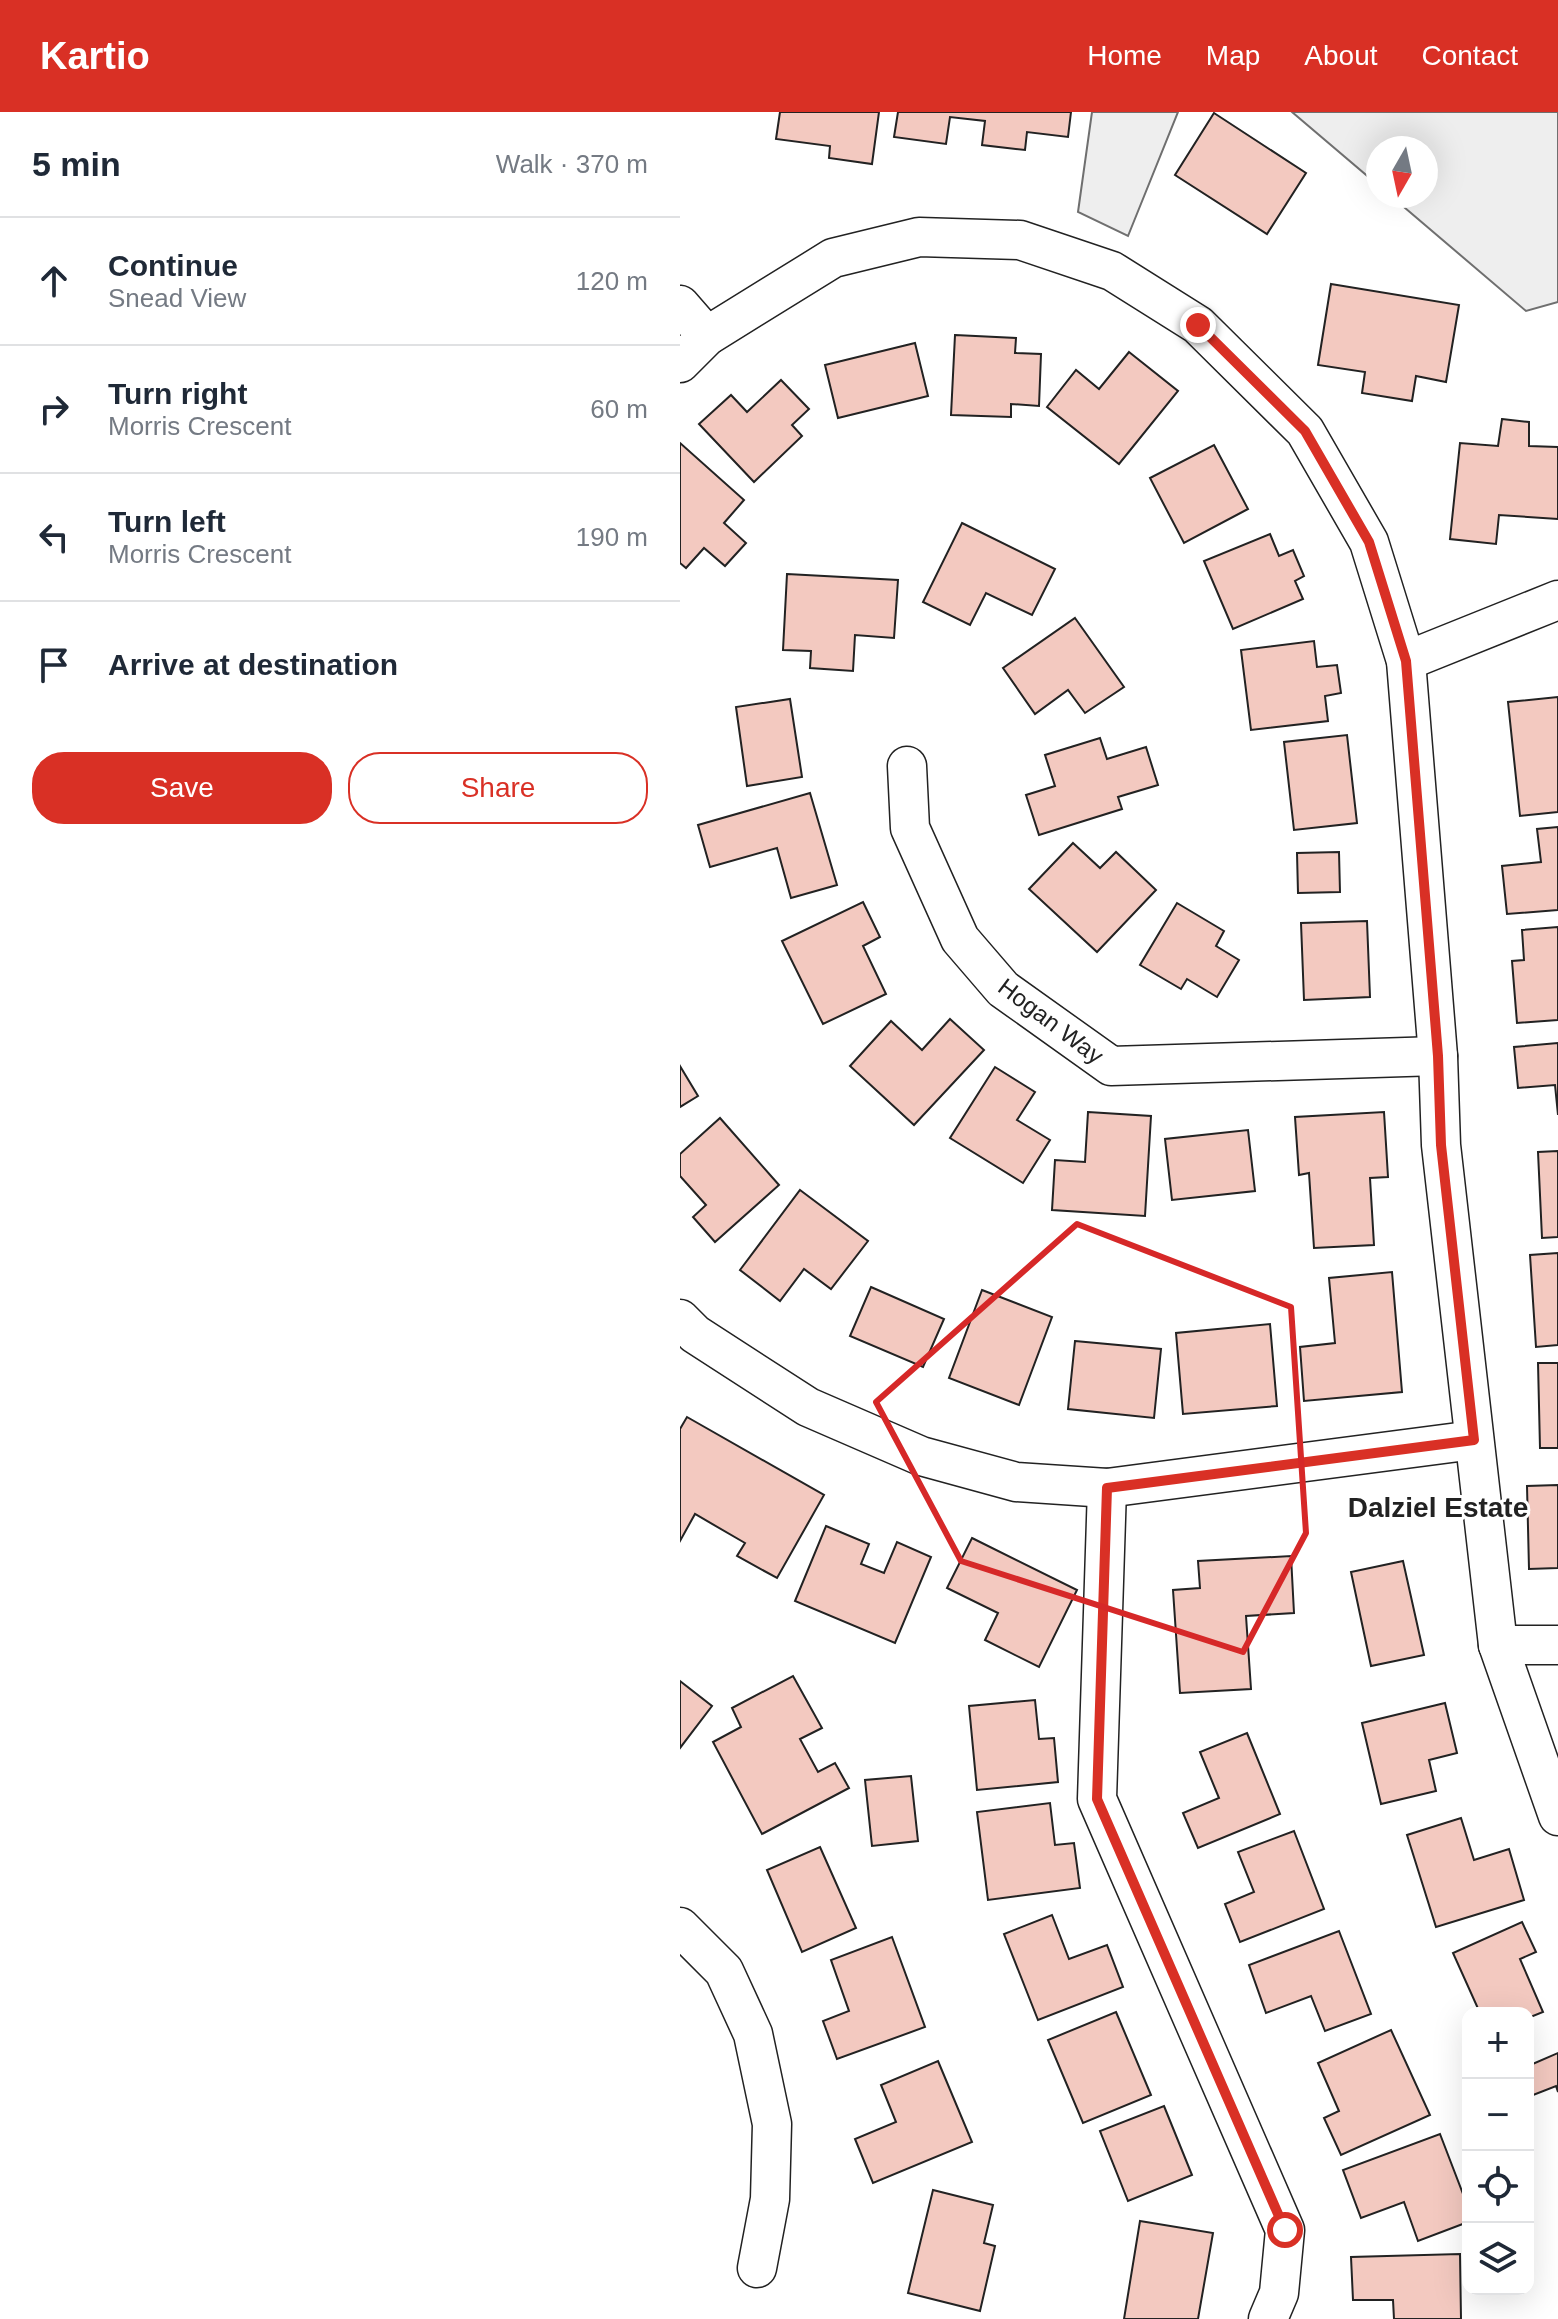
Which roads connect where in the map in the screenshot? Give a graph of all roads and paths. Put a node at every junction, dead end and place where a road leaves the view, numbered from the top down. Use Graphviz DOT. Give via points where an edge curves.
graph roads {
  1 [pos="680,305"];
  2 [pos="707,336"];
  3 [pos="680,363"];
  4 [pos="1558,600"];
  5 [pos="1406,661"];
  6 [pos="907,766"];
  7 [pos="1438,1056"];
  8 [pos="685,1336"];
  9 [pos="1474,1440"];
  10 [pos="1107,1488"];
  11 [pos="1498,1645"];
  12 [pos="1558,1645"];
  13 [pos="1558,1816"];
  14 [pos="680,1927"];
  15 [pos="757,2268"];
  16 [pos="1268,2319"];
  1 -- 2 [label="street"];
  2 -- 3 [label="street"];
  2 -- 5 [label="street" via="833,258 919,237 1020,240 1112,271 1198,325 1305,431 1369,542"];
  4 -- 5 [label="street"];
  5 -- 7 [label="street"];
  6 -- 7 [label="street, Hogan Way" via="910,828 960,939 1003,989 1111,1066"];
  7 -- 9 [label="street" via="1441,1145"];
  8 -- 10 [label="street" via="808,1407 921,1456 1016,1482"];
  9 -- 10 [label="street"];
  9 -- 11 [label="street"];
  10 -- 16 [label="street" via="1097,1799 1285,2230 1279,2293"];
  11 -- 12 [label="street"];
  11 -- 13 [label="street"];
  14 -- 15 [label="street" via="724,1971 753,2034 772,2124 770,2199"];
}
